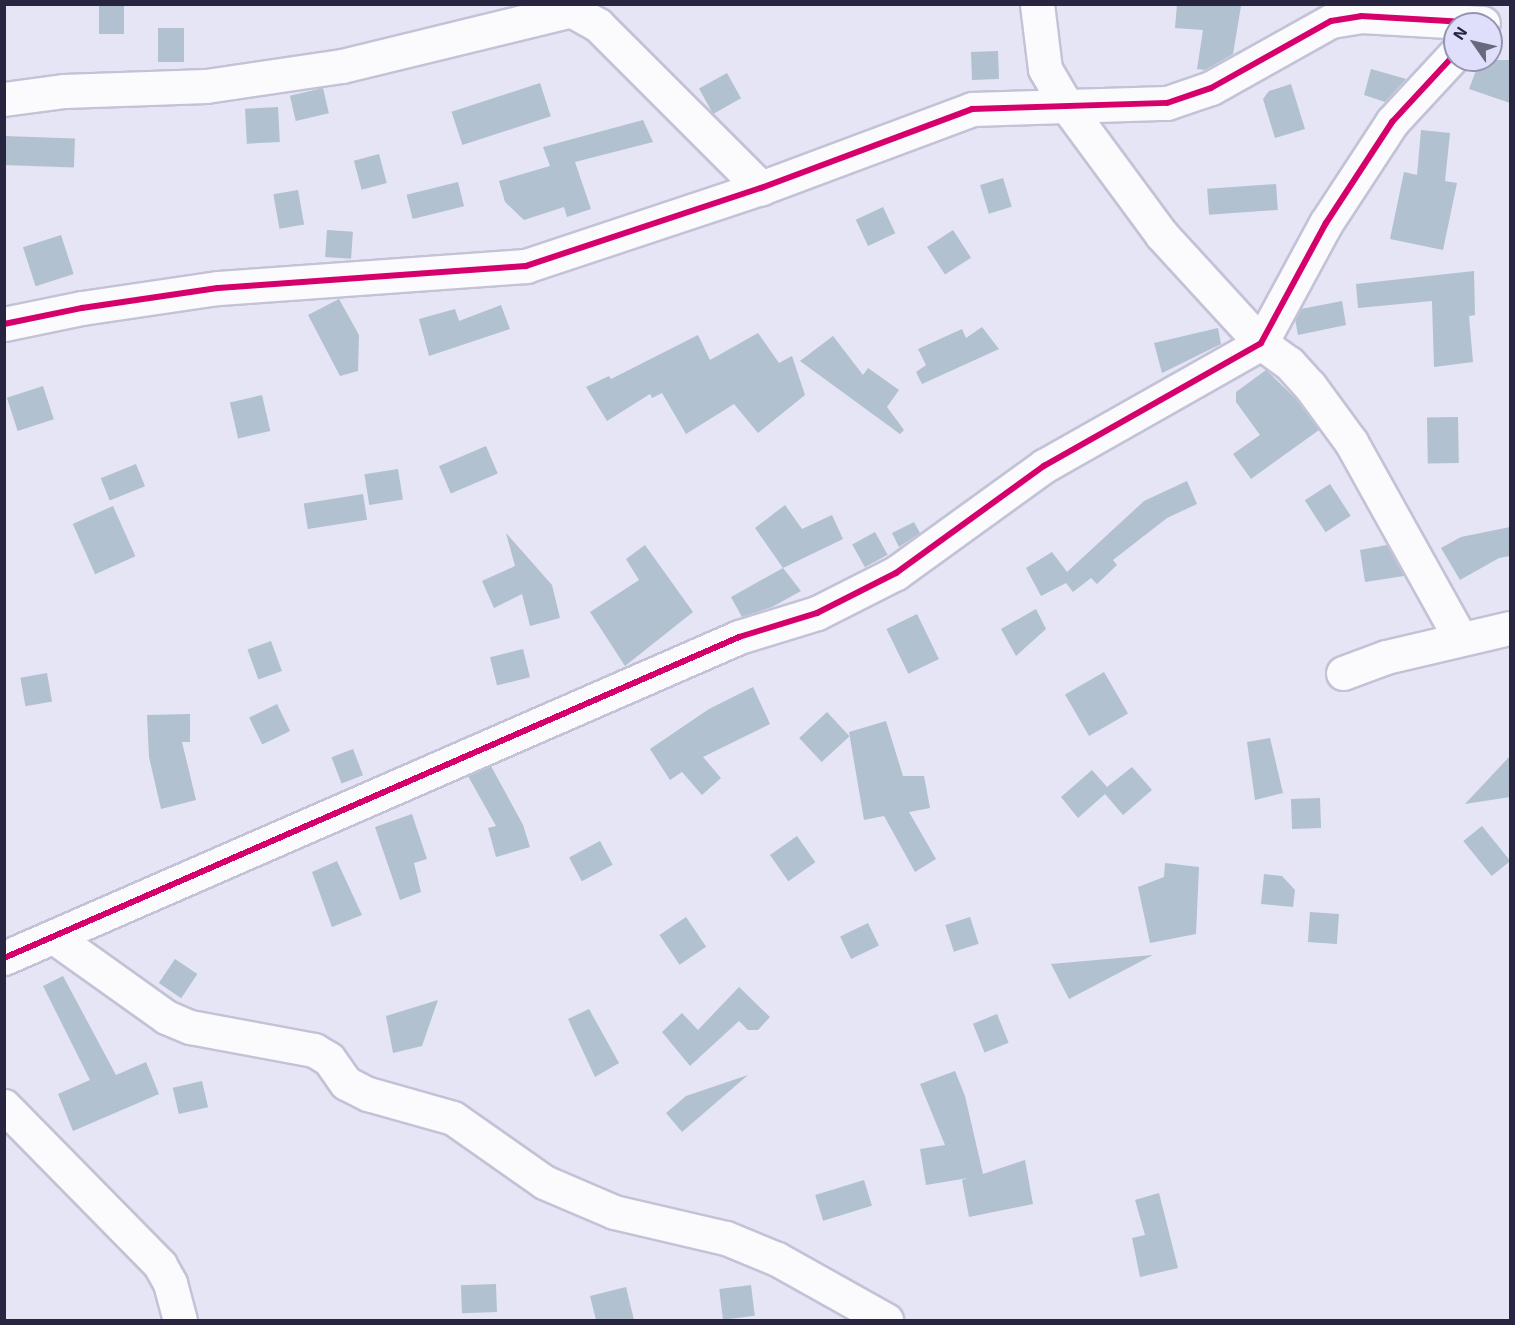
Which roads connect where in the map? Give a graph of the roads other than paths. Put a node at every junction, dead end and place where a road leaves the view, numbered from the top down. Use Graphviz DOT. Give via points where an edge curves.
graph roads {
  1 [pos="1037,4"];
  2 [pos="1443,17"];
  3 [pos="1443,67"];
  4 [pos="4,99"];
  5 [pos="1066,105"];
  6 [pos="761,188"];
  7 [pos="4,324"];
  8 [pos="1261,344"];
  9 [pos="1510,628"];
  10 [pos="1460,638"];
  11 [pos="1343,673"];
  12 [pos="54,937"];
  13 [pos="4,958"];
  14 [pos="4,1106"];
  15 [pos="180,1320"];
  16 [pos="886,1320"];
  1 -- 5 [label="street" via="1045,69"];
  2 -- 5 [label="street" via="1361,16 1331,21 1211,88 1167,103"];
  3 -- 8 [label="street" via="1392,122 1326,223"];
  4 -- 6 [label="street" via="64,91 206,86 342,66 572,10 598,25"];
  5 -- 6 [label="street" via="972,109"];
  5 -- 8 [label="street" via="1161,234"];
  6 -- 7 [label="street" via="526,266 218,288"];
  8 -- 10 [label="street" via="1303,378 1351,442"];
  8 -- 12 [label="street" via="1044,466 896,573 817,613 739,637"];
  9 -- 10 [label="street"];
  10 -- 11 [label="street" via="1386,657"];
  12 -- 13 [label="street"];
  12 -- 16 [label="street" via="166,1017 190,1027 314,1050 329,1059 346,1083 368,1094 453,1118 544,1182 614,1212 726,1238 777,1258"];
  14 -- 15 [label="street" via="160,1265 170,1283"];
}
